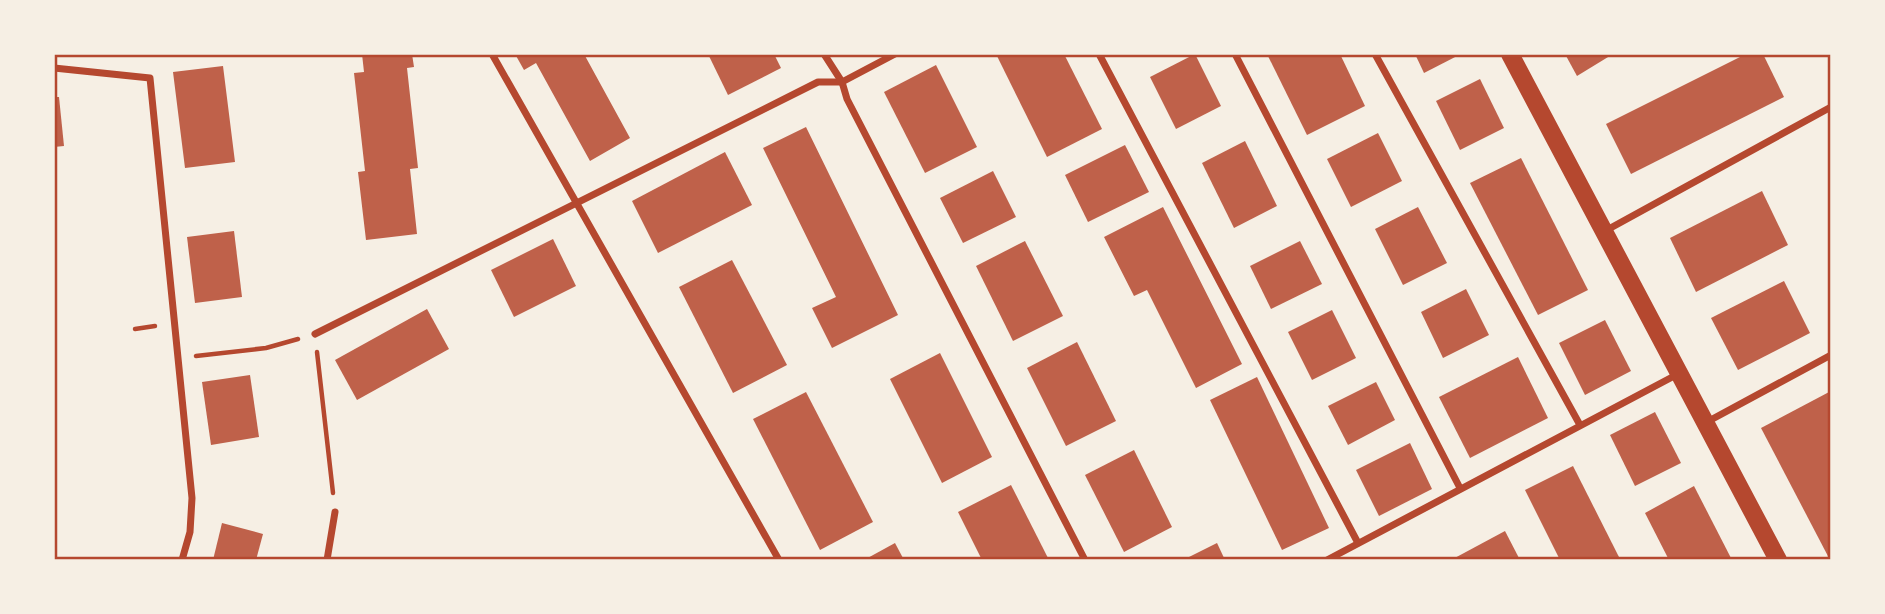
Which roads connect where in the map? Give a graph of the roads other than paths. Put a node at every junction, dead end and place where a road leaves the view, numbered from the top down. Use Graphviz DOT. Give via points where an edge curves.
graph roads {
  1 [pos="492,54"];
  2 [pos="824,54"];
  3 [pos="895,54"];
  4 [pos="1100,54"];
  5 [pos="1235,54"];
  6 [pos="1374,54"];
  7 [pos="1510,54"];
  8 [pos="54,68"];
  9 [pos="842,82"];
  10 [pos="1831,107"];
  11 [pos="577,203"];
  12 [pos="1604,232"];
  13 [pos="315,334"];
  14 [pos="1831,355"];
  15 [pos="1678,374"];
  16 [pos="1705,424"];
  17 [pos="1580,425"];
  18 [pos="1460,488"];
  19 [pos="335,512"];
  20 [pos="1358,543"];
  21 [pos="182,560"];
  22 [pos="327,560"];
  23 [pos="779,560"];
  24 [pos="1085,560"];
  25 [pos="1327,560"];
  26 [pos="1778,560"];
  1 -- 11 [label="street"];
  2 -- 9 [label="street"];
  3 -- 9 [label="street"];
  4 -- 20 [label="street"];
  5 -- 18 [label="street"];
  6 -- 17 [label="street"];
  7 -- 12 [label="main road"];
  8 -- 21 [label="street" via="150,78 191,498 190,532"];
  9 -- 11 [label="street" via="818,82"];
  9 -- 24 [label="street"];
  10 -- 12 [label="street"];
  11 -- 13 [label="street"];
  11 -- 23 [label="street"];
  12 -- 15 [label="main road"];
  14 -- 16 [label="street"];
  15 -- 16 [label="main road"];
  15 -- 17 [label="street"];
  16 -- 26 [label="main road"];
  17 -- 18 [label="street"];
  18 -- 20 [label="street"];
  19 -- 22 [label="street"];
  20 -- 25 [label="street"];
}
